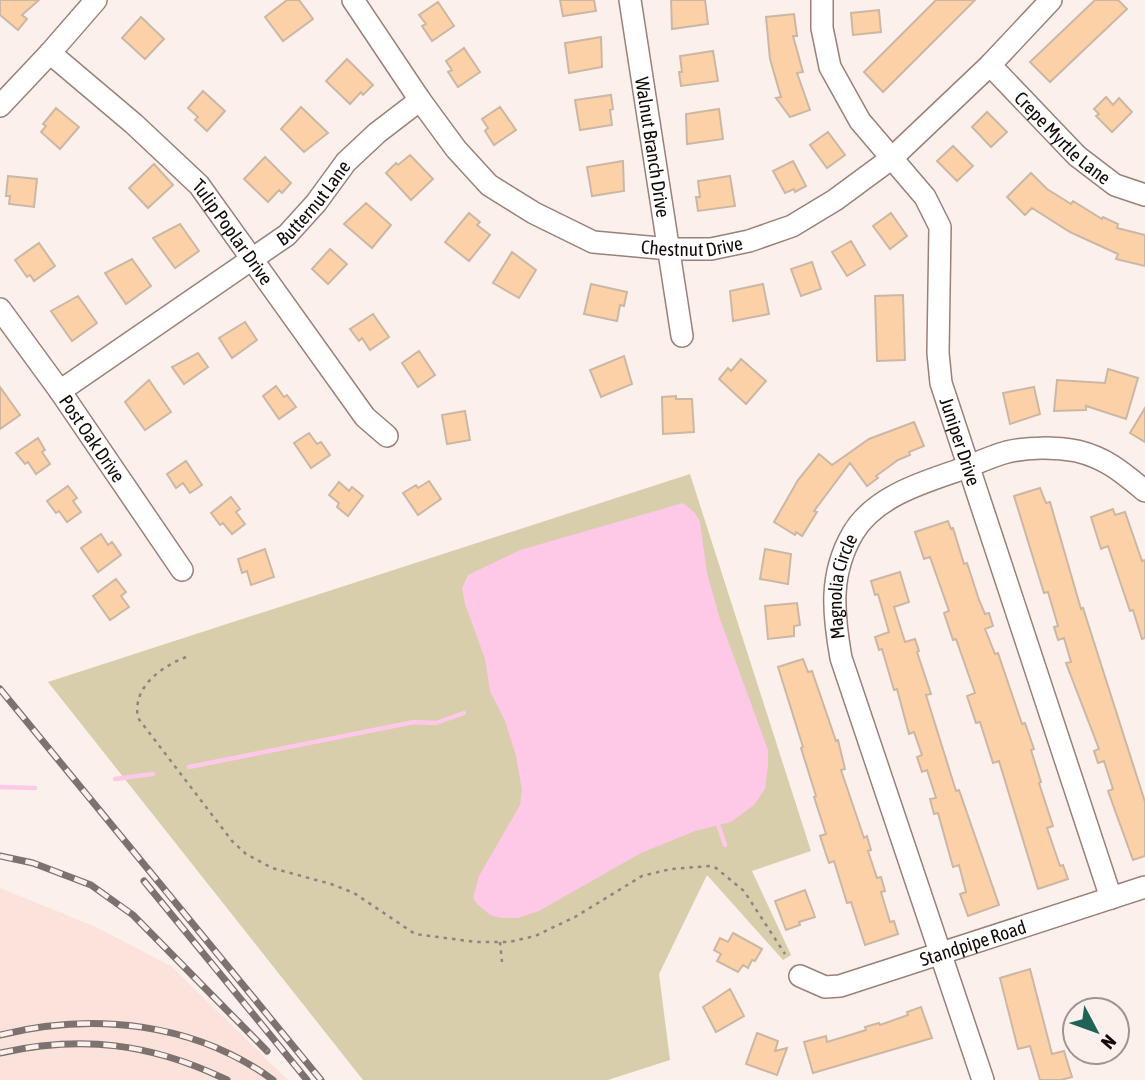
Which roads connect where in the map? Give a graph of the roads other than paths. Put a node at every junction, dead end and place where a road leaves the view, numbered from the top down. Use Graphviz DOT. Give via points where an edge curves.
graph roads {
  1 [pos="96,0"];
  2 [pos="353,0"];
  3 [pos="630,0"];
  4 [pos="822,0"];
  5 [pos="1051,0"];
  6 [pos="50,53"];
  7 [pos="990,65"];
  8 [pos="420,100"];
  9 [pos="0,106"];
  10 [pos="892,158"];
  11 [pos="1145,195"];
  12 [pos="670,249"];
  13 [pos="251,261"];
  14 [pos="0,309"];
  15 [pos="682,336"];
  16 [pos="60,391"];
  17 [pos="387,436"];
  18 [pos="968,467"];
  19 [pos="1145,491"];
  20 [pos="182,570"];
  21 [pos="1145,887"];
  22 [pos="1111,898"];
  23 [pos="940,953"];
  24 [pos="800,976"];
  25 [pos="983,1080"];
  1 -- 6 [label="street"];
  2 -- 8 [label="street, Chestnut Drive"];
  3 -- 12 [label="street, Walnut Branch Drive"];
  4 -- 10 [label="street, Juniper Drive" via="830,67 860,121"];
  5 -- 7 [label="street, Chestnut Drive"];
  6 -- 9 [label="street"];
  6 -- 13 [label="street, Tulip Poplar Drive" via="199,185"];
  7 -- 10 [label="street, Chestnut Drive"];
  7 -- 11 [label="street, Crepe Myrtle Lane" via="1077,156 1115,185"];
  8 -- 12 [label="street, Chestnut Drive" via="489,185 534,213 593,242"];
  8 -- 13 [label="street, Butternut Lane" via="346,162 287,235"];
  10 -- 12 [label="street, Chestnut Drive" via="792,226 711,249"];
  10 -- 18 [label="street, Juniper Drive" via="925,197 940,227 941,383"];
  12 -- 15 [label="street, Walnut Branch Drive"];
  13 -- 16 [label="street, Butternut Lane"];
  13 -- 17 [label="street, Tulip Poplar Drive" via="365,417"];
  14 -- 16 [label="street, Post Oak Drive"];
  16 -- 20 [label="street, Post Oak Drive"];
  18 -- 19 [label="street, Magnolia Circle" via="1008,452 1047,448 1077,452 1110,462"];
  18 -- 22 [label="street, Juniper Drive"];
  18 -- 23 [label="street, Magnolia Circle" via="908,488 879,504 854,532 836,577 834,615 841,658"];
  21 -- 22 [label="street, Standpipe Road"];
  22 -- 23 [label="street, Standpipe Road"];
  23 -- 24 [label="street, Standpipe Road" via="840,986 825,987"];
  23 -- 25 [label="street, Magnolia Circle"];
}
